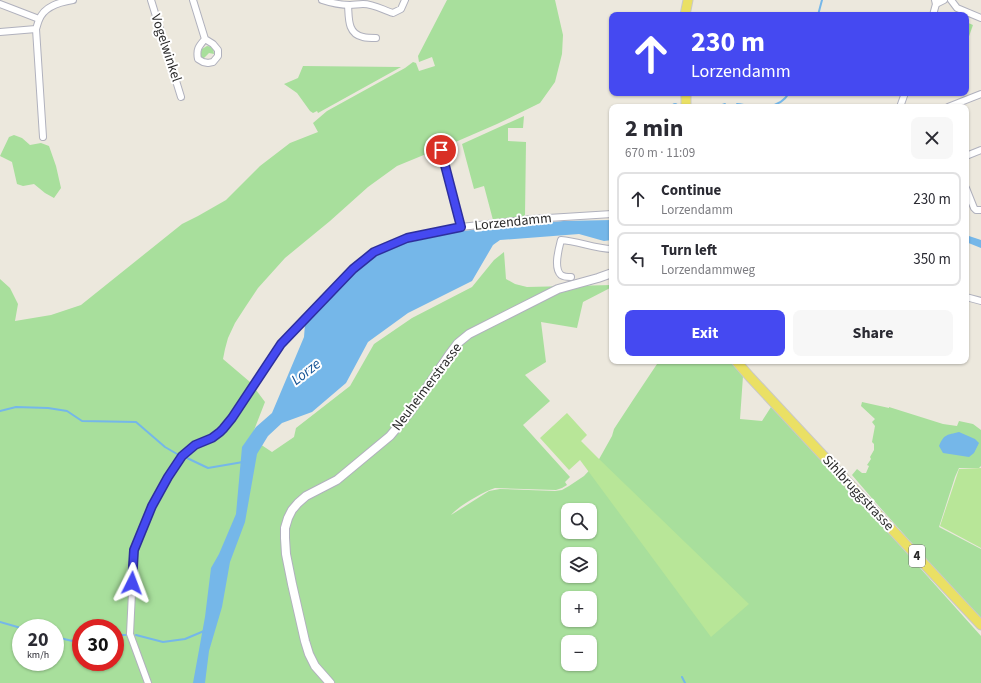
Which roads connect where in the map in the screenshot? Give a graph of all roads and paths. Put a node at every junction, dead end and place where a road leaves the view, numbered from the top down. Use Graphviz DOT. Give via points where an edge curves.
graph roads {
  1 [pos="73,0"];
  2 [pos="151,0"];
  3 [pos="194,0"];
  4 [pos="322,0"];
  5 [pos="406,0"];
  6 [pos="688,0"];
  7 [pos="944,0"];
  8 [pos="951,0"];
  9 [pos="935,2"];
  10 [pos="0,4"];
  11 [pos="348,5"];
  12 [pos="686,12"];
  13 [pos="933,12"];
  14 [pos="967,12"];
  15 [pos="969,13"];
  16 [pos="981,18"];
  17 [pos="39,19"];
  18 [pos="36,29"];
  19 [pos="0,32"];
  20 [pos="376,38"];
  21 [pos="205,39"];
  22 [pos="981,94"];
  23 [pos="181,97"];
  24 [pos="956,104"];
  25 [pos="43,137"];
  26 [pos="441,150"];
  27 [pos="981,150"];
  28 [pos="969,155"];
  29 [pos="969,196"];
  30 [pos="981,210"];
  31 [pos="609,214"];
  32 [pos="461,227"];
  33 [pos="609,249"];
  34 [pos="609,274"];
  35 [pos="571,277"];
  36 [pos="969,298"];
  37 [pos="981,302"];
  38 [pos="739,364"];
  39 [pos="981,625"];
  40 [pos="148,683"];
  41 [pos="330,683"];
  1 -- 17 [label="street" via="53,5"];
  2 -- 23 [label="street, Vogelwinkel"];
  3 -- 21 [label="street"];
  4 -- 11 [label="street" via="332,4"];
  5 -- 11 [label="street" via="401,9 393,13 363,4"];
  6 -- 12 [label="main road"];
  7 -- 9 [label="street"];
  8 -- 14 [label="street" via="957,8"];
  9 -- 13 [label="street"];
  10 -- 17 [label="street"];
  11 -- 20 [label="street" via="351,30 362,37"];
  15 -- 16 [label="street"];
  17 -- 18 [label="street"];
  18 -- 19 [label="street"];
  18 -- 25 [label="street"];
  22 -- 24 [label="street"];
  26 -- 32 [label="street"];
  27 -- 28 [label="street"];
  29 -- 30 [label="street" via="974,208"];
  31 -- 32 [label="street, Lorzendamm"];
  32 -- 40 [label="street, Lorzendamm" via="407,238 374,252 353,269 281,344 223,429 212,438 195,445 182,456 152,506 134,550 130,634"];
  33 -- 35 [label="street" via="561,240 557,257 559,272 563,276"];
  34 -- 41 [label="street, Neuheimerstrasse" via="558,289 469,334 449,355 410,412 390,436 337,480 306,496 292,510 285,538 292,584 309,654 315,666"];
  36 -- 37 [label="street"];
  38 -- 39 [label="main road, Sihlbruggstrasse / 4"];
}
